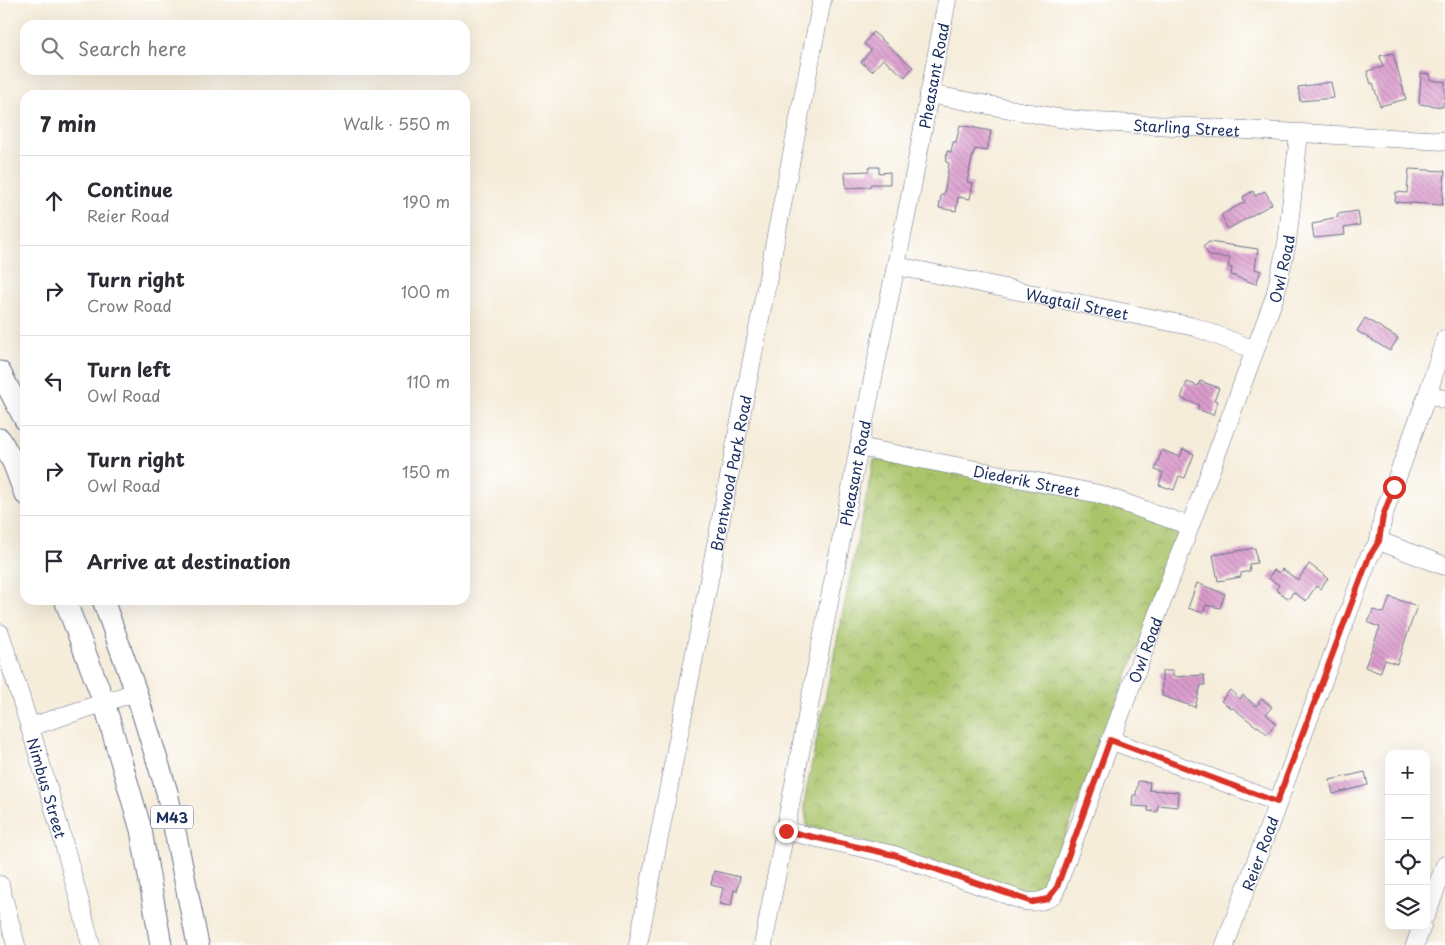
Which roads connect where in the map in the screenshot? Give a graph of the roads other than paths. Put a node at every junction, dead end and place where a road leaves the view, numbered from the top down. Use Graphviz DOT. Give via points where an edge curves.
graph roads {
  1 [pos="822,0"];
  2 [pos="947,0"];
  3 [pos="929,94"];
  4 [pos="1298,134"];
  5 [pos="1445,142"];
  6 [pos="896,266"];
  7 [pos="1445,339"];
  8 [pos="1255,350"];
  9 [pos="0,372"];
  10 [pos="1428,393"];
  11 [pos="1445,400"];
  12 [pos="20,410"];
  13 [pos="0,439"];
  14 [pos="859,447"];
  15 [pos="20,481"];
  16 [pos="1190,526"];
  17 [pos="1379,541"];
  18 [pos="1445,566"];
  19 [pos="67,605"];
  20 [pos="105,605"];
  21 [pos="0,633"];
  22 [pos="136,692"];
  23 [pos="104,702"];
  24 [pos="30,727"];
  25 [pos="1110,740"];
  26 [pos="1277,802"];
  27 [pos="786,831"];
  28 [pos="1444,871"];
  29 [pos="0,885"];
  30 [pos="3,905"];
  31 [pos="1430,905"];
  32 [pos="1421,930"];
  33 [pos="10,938"];
  34 [pos="92,945"];
  35 [pos="161,945"];
  36 [pos="198,945"];
  37 [pos="638,945"];
  38 [pos="763,945"];
  39 [pos="1226,945"];
  40 [pos="1415,945"];
  1 -- 37 [label="street, Brentwood Park Road"];
  2 -- 3 [label="street, Pheasant Road"];
  3 -- 4 [label="street, Starling Street" via="1058,118"];
  3 -- 6 [label="street, Pheasant Road"];
  4 -- 5 [label="street, Starling Street"];
  4 -- 8 [label="street, Owl Road" via="1287,243 1276,296"];
  6 -- 8 [label="street, Wagtail Street" via="1195,327"];
  6 -- 14 [label="street, Pheasant Road"];
  7 -- 10 [label="street, Reier Road"];
  8 -- 16 [label="street, Owl Road"];
  9 -- 12 [label="main road"];
  10 -- 11 [label="street"];
  10 -- 17 [label="street, Reier Road" via="1383,516"];
  13 -- 15 [label="main road"];
  14 -- 16 [label="street, Diederik Street" via="1100,494"];
  14 -- 27 [label="street, Pheasant Road"];
  16 -- 25 [label="street, Owl Road"];
  17 -- 18 [label="street"];
  17 -- 26 [label="street, Reier Road" via="1369,557"];
  19 -- 23 [label="main road, M43"];
  20 -- 22 [label="main road, M43"];
  21 -- 24 [label="street, Nimbus Street"];
  22 -- 23 [label="street"];
  22 -- 36 [label="main road, M43" via="168,792"];
  23 -- 24 [label="street"];
  23 -- 35 [label="main road, M43" via="141,830"];
  24 -- 34 [label="street, Nimbus Street"];
  25 -- 26 [label="street"];
  25 -- 27 [label="street, Owl Road" via="1057,887 1041,902 1024,901 894,855"];
  26 -- 39 [label="street, Reier Road"];
  27 -- 38 [label="street, Pheasant Road"];
  28 -- 31 [label="street"];
  29 -- 30 [label="street"];
  30 -- 33 [label="street"];
  32 -- 40 [label="street"];
}
